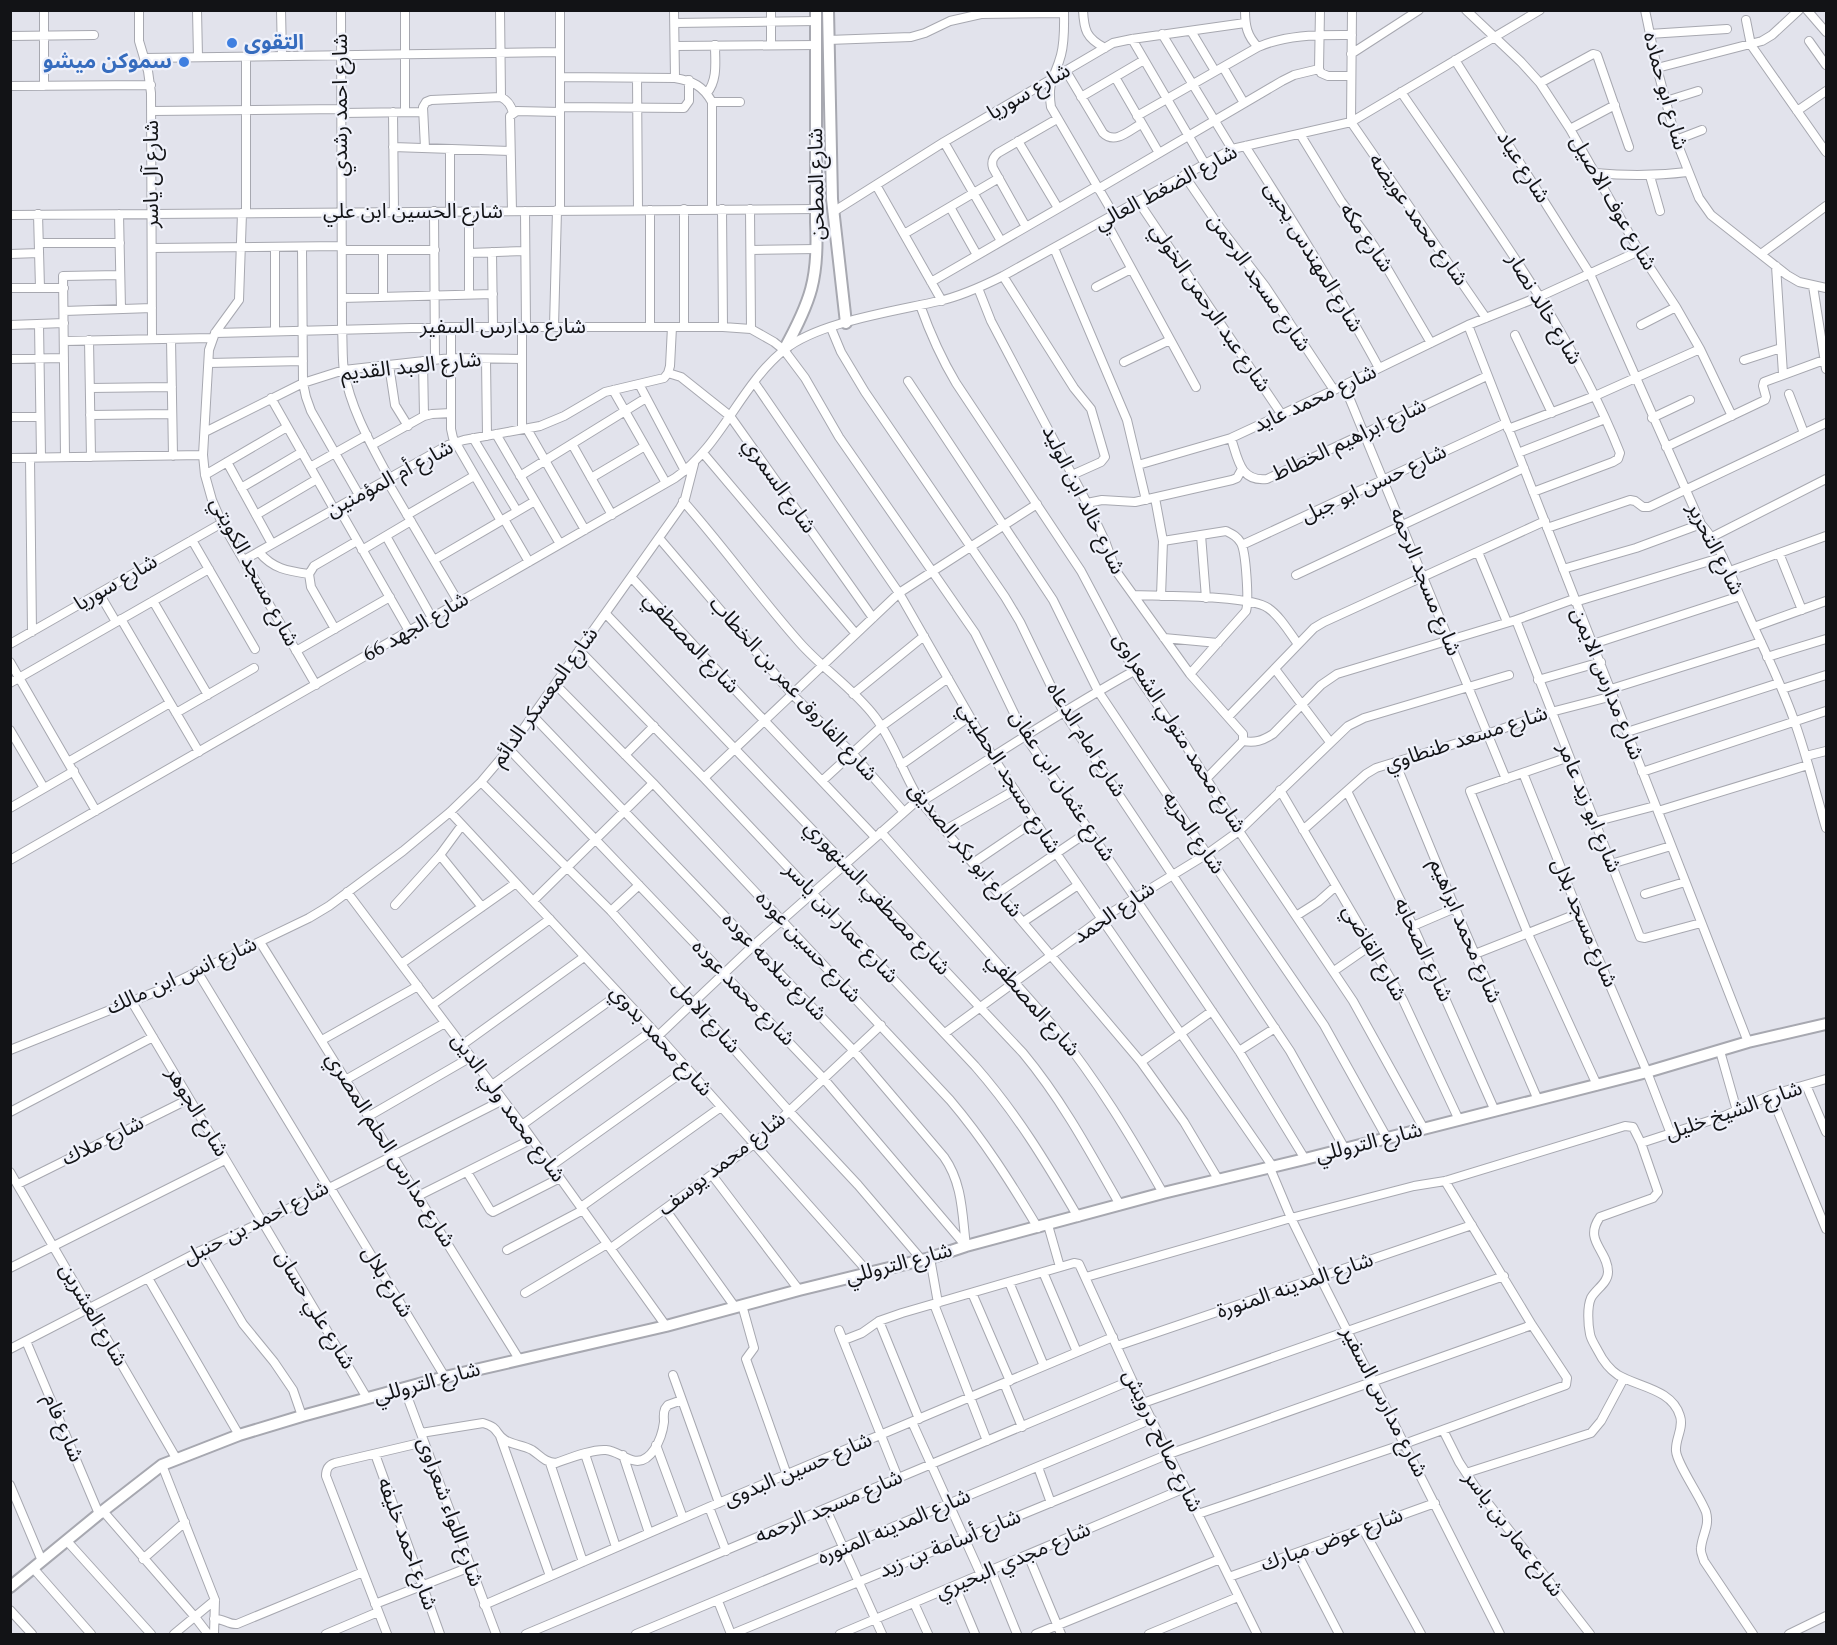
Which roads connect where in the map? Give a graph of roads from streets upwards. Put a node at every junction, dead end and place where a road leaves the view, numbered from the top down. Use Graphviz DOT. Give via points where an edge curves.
graph roads {
  1 [pos="44,10"];
  2 [pos="139,10"];
  3 [pos="197,10"];
  4 [pos="282,10"];
  5 [pos="340,10"];
  6 [pos="405,10"];
  7 [pos="500,10"];
  8 [pos="560,10"];
  9 [pos="674,10"];
  10 [pos="771,10"];
  11 [pos="828,10"];
  12 [pos="950,10"];
  13 [pos="1083,10"];
  14 [pos="1245,10"];
  15 [pos="1320,10"];
  16 [pos="1352,10"];
  17 [pos="1419,10"];
  18 [pos="1466,10"];
  19 [pos="1540,10"];
  20 [pos="1645,10"];
  21 [pos="1784,10"];
  22 [pos="1799,10"];
  23 [pos="1807,10"];
  24 [pos="1027,12"];
  25 [pos="1064,12"];
  26 [pos="816,16"];
  27 [pos="1792,17"];
  28 [pos="1746,20"];
  29 [pos="950,21"];
  30 [pos="771,22"];
  31 [pos="675,23"];
  32 [pos="1245,23"];
  33 [pos="1727,28"];
  34 [pos="1191,31"];
  35 [pos="1827,32"];
  36 [pos="1162,34"];
  37 [pos="1649,34"];
  38 [pos="44,35"];
  39 [pos="94,35"];
  40 [pos="1320,35"];
  41 [pos="1352,35"];
  42 [pos="10,36"];
  43 [pos="1493,37"];
  44 [pos="1132,39"];
  45 [pos="828,40"];
  46 [pos="1809,41"];
  47 [pos="715,45"];
  48 [pos="771,45"];
  49 [pos="816,45"];
  50 [pos="1751,45"];
  51 [pos="675,46"];
  52 [pos="1258,47"];
  53 [pos="1105,48"];
  54 [pos="560,52"];
  55 [pos="500,53"];
  56 [pos="341,54"];
  57 [pos="405,54"];
  58 [pos="1351,54"];
  59 [pos="246,56"];
  60 [pos="282,56"];
  61 [pos="198,57"];
  62 [pos="144,58"];
  63 [pos="1144,60"];
  64 [pos="1455,60"];
  65 [pos="1827,65"];
  66 [pos="1223,67"];
  67 [pos="1657,68"];
  68 [pos="1319,69"];
  69 [pos="1066,71"];
  70 [pos="1215,71"];
  71 [pos="1351,76"];
  72 [pos="560,77"];
  73 [pos="1115,77"];
  74 [pos="637,78"];
  75 [pos="675,78"];
  76 [pos="689,80"];
  77 [pos="1050,81"];
  78 [pos="1540,83"];
  79 [pos="151,85"];
  80 [pos="1192,85"];
  81 [pos="10,86"];
  82 [pos="44,86"];
  83 [pos="1698,91"];
  84 [pos="1827,91"];
  85 [pos="1401,92"];
  86 [pos="706,93"];
  87 [pos="501,97"];
  88 [pos="1082,97"];
  89 [pos="1167,99"];
  90 [pos="1666,101"];
  91 [pos="712,102"];
  92 [pos="740,102"];
  93 [pos="1244,103"];
  94 [pos="1615,105"];
  95 [pos="638,108"];
  96 [pos="246,110"];
  97 [pos="560,110"];
  98 [pos="152,111"];
  99 [pos="341,111"];
  100 [pos="1797,111"];
  101 [pos="393,112"];
  102 [pos="405,112"];
  103 [pos="422,112"];
  104 [pos="513,113"];
  105 [pos="1057,119"];
  106 [pos="1139,120"];
  107 [pos="1214,121"];
  108 [pos="1351,122"];
  109 [pos="1569,129"];
  110 [pos="1702,130"];
  111 [pos="1300,134"];
  112 [pos="1189,136"];
  113 [pos="1676,140"];
  114 [pos="1018,141"];
  115 [pos="944,142"];
  116 [pos="1245,146"];
  117 [pos="393,147"];
  118 [pos="1629,147"];
  119 [pos="425,148"];
  120 [pos="450,149"];
  121 [pos="1232,149"];
  122 [pos="510,152"];
  123 [pos="1827,152"];
  124 [pos="1159,153"];
  125 [pos="1205,164"];
  126 [pos="1687,172"];
  127 [pos="1595,173"];
  128 [pos="1184,175"];
  129 [pos="1650,176"];
  130 [pos="999,178"];
  131 [pos="876,184"];
  132 [pos="1097,188"];
  133 [pos="974,193"];
  134 [pos="832,199"];
  135 [pos="1138,201"];
  136 [pos="816,204"];
  137 [pos="1827,206"];
  138 [pos="950,207"];
  139 [pos="1058,208"];
  140 [pos="712,209"];
  141 [pos="722,209"];
  142 [pos="750,209"];
  143 [pos="558,210"];
  144 [pos="638,210"];
  145 [pos="650,210"];
  146 [pos="684,210"];
  147 [pos="434,211"];
  148 [pos="450,211"];
  149 [pos="469,211"];
  150 [pos="512,211"];
  151 [pos="525,211"];
  152 [pos="1660,211"];
  153 [pos="342,212"];
  154 [pos="394,212"];
  155 [pos="152,213"];
  156 [pos="244,213"];
  157 [pos="10,214"];
  158 [pos="38,214"];
  159 [pos="119,214"];
  160 [pos="1114,215"];
  161 [pos="833,216"];
  162 [pos="1105,220"];
  163 [pos="816,222"];
  164 [pos="1026,227"];
  165 [pos="904,234"];
  166 [pos="1001,241"];
  167 [pos="39,243"];
  168 [pos="120,243"];
  169 [pos="242,247"];
  170 [pos="275,247"];
  171 [pos="302,247"];
  172 [pos="152,248"];
  173 [pos="342,248"];
  174 [pos="1053,248"];
  175 [pos="435,249"];
  176 [pos="817,249"];
  177 [pos="382,250"];
  178 [pos="751,250"];
  179 [pos="525,251"];
  180 [pos="1639,251"];
  181 [pos="492,252"];
  182 [pos="39,253"];
  183 [pos="469,253"];
  184 [pos="10,254"];
  185 [pos="1761,254"];
  186 [pos="977,255"];
  187 [pos="1776,266"];
  188 [pos="1131,269"];
  189 [pos="1590,274"];
  190 [pos="120,275"];
  191 [pos="1003,276"];
  192 [pos="931,282"];
  193 [pos="1813,286"];
  194 [pos="1096,287"];
  195 [pos="10,288"];
  196 [pos="40,288"];
  197 [pos="64,288"];
  198 [pos="978,288"];
  199 [pos="1827,288"];
  200 [pos="469,294"];
  201 [pos="493,294"];
  202 [pos="435,295"];
  203 [pos="1541,296"];
  204 [pos="383,297"];
  205 [pos="342,298"];
  206 [pos="942,301"];
  207 [pos="920,305"];
  208 [pos="1676,307"];
  209 [pos="152,308"];
  210 [pos="121,309"];
  211 [pos="64,311"];
  212 [pos="1486,318"];
  213 [pos="64,323"];
  214 [pos="846,323"];
  215 [pos="10,324"];
  216 [pos="39,324"];
  217 [pos="1468,325"];
  218 [pos="1641,325"];
  219 [pos="436,327"];
  220 [pos="451,327"];
  221 [pos="493,327"];
  222 [pos="524,327"];
  223 [pos="554,327"];
  224 [pos="650,327"];
  225 [pos="672,327"];
  226 [pos="684,327"];
  227 [pos="723,327"];
  228 [pos="831,328"];
  229 [pos="342,329"];
  230 [pos="751,329"];
  231 [pos="303,330"];
  232 [pos="275,331"];
  233 [pos="1515,334"];
  234 [pos="214,335"];
  235 [pos="152,339"];
  236 [pos="171,339"];
  237 [pos="89,340"];
  238 [pos="1170,340"];
  239 [pos="64,341"];
  240 [pos="1431,343"];
  241 [pos="1824,343"];
  242 [pos="1781,348"];
  243 [pos="784,350"];
  244 [pos="1700,350"];
  245 [pos="39,358"];
  246 [pos="64,358"];
  247 [pos="451,358"];
  248 [pos="486,358"];
  249 [pos="10,359"];
  250 [pos="522,359"];
  251 [pos="435,360"];
  252 [pos="1744,360"];
  253 [pos="1824,360"];
  254 [pos="303,361"];
  255 [pos="423,361"];
  256 [pos="1124,362"];
  257 [pos="209,363"];
  258 [pos="389,365"];
  259 [pos="1379,368"];
  260 [pos="1827,369"];
  261 [pos="344,370"];
  262 [pos="668,373"];
  263 [pos="1783,374"];
  264 [pos="1487,376"];
  265 [pos="1635,378"];
  266 [pos="908,381"];
  267 [pos="754,382"];
  268 [pos="303,383"];
  269 [pos="639,384"];
  270 [pos="1344,385"];
  271 [pos="172,387"];
  272 [pos="1196,387"];
  273 [pos="90,388"];
  274 [pos="613,390"];
  275 [pos="1334,390"];
  276 [pos="1789,394"];
  277 [pos="1595,396"];
  278 [pos="271,398"];
  279 [pos="646,398"];
  280 [pos="1690,400"];
  281 [pos="625,411"];
  282 [pos="451,413"];
  283 [pos="1552,413"];
  284 [pos="172,414"];
  285 [pos="90,415"];
  286 [pos="1282,415"];
  287 [pos="424,416"];
  288 [pos="730,416"];
  289 [pos="1732,416"];
  290 [pos="10,417"];
  291 [pos="40,417"];
  292 [pos="1652,418"];
  293 [pos="1605,419"];
  294 [pos="1827,423"];
  295 [pos="408,426"];
  296 [pos="1507,426"];
  297 [pos="287,427"];
  298 [pos="524,429"];
  299 [pos="205,432"];
  300 [pos="1804,433"];
  301 [pos="496,434"];
  302 [pos="1364,434"];
  303 [pos="367,435"];
  304 [pos="487,436"];
  305 [pos="473,438"];
  306 [pos="1231,438"];
  307 [pos="455,442"];
  308 [pos="572,444"];
  309 [pos="372,445"];
  310 [pos="645,446"];
  311 [pos="1666,447"];
  312 [pos="302,452"];
  313 [pos="335,453"];
  314 [pos="703,453"];
  315 [pos="1518,453"];
  316 [pos="203,455"];
  317 [pos="173,456"];
  318 [pos="65,457"];
  319 [pos="91,457"];
  320 [pos="10,458"];
  321 [pos="30,458"];
  322 [pos="41,458"];
  323 [pos="545,460"];
  324 [pos="227,462"];
  325 [pos="695,462"];
  326 [pos="1138,465"];
  327 [pos="310,467"];
  328 [pos="1524,468"];
  329 [pos="1242,469"];
  330 [pos="685,471"];
  331 [pos="205,475"];
  332 [pos="1072,475"];
  333 [pos="474,476"];
  334 [pos="520,476"];
  335 [pos="591,478"];
  336 [pos="317,479"];
  337 [pos="388,479"];
  338 [pos="1827,479"];
  339 [pos="1383,480"];
  340 [pos="666,483"];
  341 [pos="241,488"];
  342 [pos="1685,489"];
  343 [pos="1533,492"];
  344 [pos="359,495"];
  345 [pos="1155,498"];
  346 [pos="1146,500"];
  347 [pos="535,501"];
  348 [pos="683,501"];
  349 [pos="1087,503"];
  350 [pos="1037,504"];
  351 [pos="336,508"];
  352 [pos="517,511"];
  353 [pos="256,514"];
  354 [pos="612,514"];
  355 [pos="409,518"];
  356 [pos="502,520"];
  357 [pos="222,523"];
  358 [pos="1546,524"];
  359 [pos="1701,524"];
  360 [pos="1005,525"];
  361 [pos="1401,527"];
  362 [pos="585,530"];
  363 [pos="1202,535"];
  364 [pos="386,536"];
  365 [pos="1827,536"];
  366 [pos="1712,537"];
  367 [pos="659,538"];
  368 [pos="192,540"];
  369 [pos="357,541"];
  370 [pos="1163,541"];
  371 [pos="272,544"];
  372 [pos="560,544"];
  373 [pos="971,546"];
  374 [pos="1242,546"];
  375 [pos="362,550"];
  376 [pos="259,552"];
  377 [pos="1478,552"];
  378 [pos="1779,553"];
  379 [pos="1723,557"];
  380 [pos="244,560"];
  381 [pos="434,560"];
  382 [pos="529,562"];
  383 [pos="209,569"];
  384 [pos="1563,569"];
  385 [pos="932,570"];
  386 [pos="1730,571"];
  387 [pos="309,574"];
  388 [pos="1296,575"];
  389 [pos="632,578"];
  390 [pos="1422,578"];
  391 [pos="99,593"];
  392 [pos="899,593"];
  393 [pos="1134,595"];
  394 [pos="1161,596"];
  395 [pos="1740,596"];
  396 [pos="390,597"];
  397 [pos="1206,598"];
  398 [pos="153,601"];
  399 [pos="1248,601"];
  400 [pos="1574,601"];
  401 [pos="1827,601"];
  402 [pos="459,603"];
  403 [pos="1802,610"];
  404 [pos="606,614"];
  405 [pos="432,618"];
  406 [pos="873,618"];
  407 [pos="1516,620"];
  408 [pos="118,621"];
  409 [pos="1507,622"];
  410 [pos="1754,627"];
  411 [pos="335,629"];
  412 [pos="409,631"];
  413 [pos="32,632"];
  414 [pos="856,634"];
  415 [pos="924,636"];
  416 [pos="1164,638"];
  417 [pos="1827,639"];
  418 [pos="1448,640"];
  419 [pos="1761,642"];
  420 [pos="1218,643"];
  421 [pos="10,644"];
  422 [pos="1298,644"];
  423 [pos="1593,644"];
  424 [pos="255,649"];
  425 [pos="579,650"];
  426 [pos="296,651"];
  427 [pos="1767,657"];
  428 [pos="1601,662"];
  429 [pos="10,663"];
  430 [pos="822,666"];
  431 [pos="255,668"];
  432 [pos="1275,669"];
  433 [pos="1134,670"];
  434 [pos="1190,674"];
  435 [pos="1509,675"];
  436 [pos="1827,675"];
  437 [pos="19,678"];
  438 [pos="948,678"];
  439 [pos="1538,680"];
  440 [pos="10,683"];
  441 [pos="555,684"];
  442 [pos="316,685"];
  443 [pos="1780,686"];
  444 [pos="1468,687"];
  445 [pos="1098,691"];
  446 [pos="1612,693"];
  447 [pos="792,694"];
  448 [pos="853,694"];
  449 [pos="208,695"];
  450 [pos="170,703"];
  451 [pos="1302,705"];
  452 [pos="1063,711"];
  453 [pos="1827,711"];
  454 [pos="1551,712"];
  455 [pos="176,713"];
  456 [pos="533,716"];
  457 [pos="969,717"];
  458 [pos="1228,717"];
  459 [pos="765,720"];
  460 [pos="1795,721"];
  461 [pos="654,726"];
  462 [pos="882,726"];
  463 [pos="10,730"];
  464 [pos="1627,732"];
  465 [pos="1487,734"];
  466 [pos="1025,736"];
  467 [pos="1242,741"];
  468 [pos="1330,742"];
  469 [pos="735,748"];
  470 [pos="509,749"];
  471 [pos="199,752"];
  472 [pos="1827,752"];
  473 [pos="852,753"];
  474 [pos="625,755"];
  475 [pos="1569,757"];
  476 [pos="993,758"];
  477 [pos="1807,760"];
  478 [pos="68,762"];
  479 [pos="1395,762"];
  480 [pos="901,765"];
  481 [pos="74,771"];
  482 [pos="1642,772"];
  483 [pos="1523,773"];
  484 [pos="704,777"];
  485 [pos="1207,778"];
  486 [pos="1506,779"];
  487 [pos="822,781"];
  488 [pos="481,782"];
  489 [pos="653,783"];
  490 [pos="44,788"];
  491 [pos="1015,790"];
  492 [pos="1280,790"];
  493 [pos="1347,791"];
  494 [pos="920,800"];
  495 [pos="1823,805"];
  496 [pos="10,808"];
  497 [pos="1657,808"];
  498 [pos="96,811"];
  499 [pos="625,811"];
  500 [pos="450,812"];
  501 [pos="904,812"];
  502 [pos="1035,821"];
  503 [pos="1594,822"];
  504 [pos="462,825"];
  505 [pos="1827,828"];
  506 [pos="945,830"];
  507 [pos="1303,830"];
  508 [pos="1089,831"];
  509 [pos="1239,831"];
  510 [pos="878,835"];
  511 [pos="596,839"];
  512 [pos="1671,846"];
  513 [pos="1056,853"];
  514 [pos="1207,854"];
  515 [pos="440,855"];
  516 [pos="10,860"];
  517 [pos="973,863"];
  518 [pos="845,864"];
  519 [pos="1611,864"];
  520 [pos="567,867"];
  521 [pos="1173,875"];
  522 [pos="1685,882"];
  523 [pos="516,883"];
  524 [pos="639,885"];
  525 [pos="1078,885"];
  526 [pos="1336,886"];
  527 [pos="347,892"];
  528 [pos="813,893"];
  529 [pos="998,893"];
  530 [pos="1645,894"];
  531 [pos="1135,898"];
  532 [pos="533,901"];
  533 [pos="395,905"];
  534 [pos="482,907"];
  535 [pos="1455,908"];
  536 [pos="611,911"];
  537 [pos="1579,913"];
  538 [pos="1296,916"];
  539 [pos="550,919"];
  540 [pos="1101,919"];
  541 [pos="782,920"];
  542 [pos="1023,922"];
  543 [pos="1701,923"];
  544 [pos="1413,926"];
  545 [pos="1528,934"];
  546 [pos="260,942"];
  547 [pos="754,945"];
  548 [pos="1370,946"];
  549 [pos="1475,954"];
  550 [pos="1052,956"];
  551 [pos="584,957"];
  552 [pos="401,964"];
  553 [pos="197,971"];
  554 [pos="1334,971"];
  555 [pos="725,974"];
  556 [pos="1015,983"];
  557 [pos="418,986"];
  558 [pos="619,994"];
  559 [pos="132,1002"];
  560 [pos="693,1003"];
  561 [pos="432,1005"];
  562 [pos="980,1008"];
  563 [pos="1212,1011"];
  564 [pos="445,1023"];
  565 [pos="1827,1024"];
  566 [pos="881,1025"];
  567 [pos="1275,1028"];
  568 [pos="656,1033"];
  569 [pos="945,1034"];
  570 [pos="1180,1034"];
  571 [pos="153,1037"];
  572 [pos="322,1040"];
  573 [pos="1748,1042"];
  574 [pos="462,1045"];
  575 [pos="10,1050"];
  576 [pos="854,1051"];
  577 [pos="1239,1051"];
  578 [pos="1720,1051"];
  579 [pos="471,1057"];
  580 [pos="1141,1062"];
  581 [pos="687,1068"];
  582 [pos="1647,1072"];
  583 [pos="347,1079"];
  584 [pos="824,1079"];
  585 [pos="1827,1079"];
  586 [pos="492,1085"];
  587 [pos="1597,1085"];
  588 [pos="1806,1085"];
  589 [pos="1771,1095"];
  590 [pos="189,1099"];
  591 [pos="503,1100"];
  592 [pos="1538,1100"];
  593 [pos="721,1107"];
  594 [pos="789,1111"];
  595 [pos="1496,1111"];
  596 [pos="1737,1111"];
  597 [pos="10,1112"];
  598 [pos="369,1116"];
  599 [pos="1459,1120"];
  600 [pos="522,1125"];
  601 [pos="1424,1129"];
  602 [pos="1827,1132"];
  603 [pos="1671,1134"];
  604 [pos="1387,1138"];
  605 [pos="532,1140"];
  606 [pos="1641,1143"];
  607 [pos="754,1144"];
  608 [pos="1345,1149"];
  609 [pos="393,1155"];
  610 [pos="1305,1159"];
  611 [pos="225,1160"];
  612 [pos="551,1166"];
  613 [pos="1272,1168"];
  614 [pos="10,1172"];
  615 [pos="467,1172"];
  616 [pos="712,1175"];
  617 [pos="560,1178"];
  618 [pos="1218,1179"];
  619 [pos="1445,1180"];
  620 [pos="15,1183"];
  621 [pos="329,1187"];
  622 [pos="1163,1193"];
  623 [pos="418,1196"];
  624 [pos="1120,1205"];
  625 [pos="582,1208"];
  626 [pos="665,1209"];
  627 [pos="1078,1216"];
  628 [pos="1291,1218"];
  629 [pos="1825,1218"];
  630 [pos="262,1222"];
  631 [pos="1472,1225"];
  632 [pos="1043,1226"];
  633 [pos="1827,1229"];
  634 [pos="54,1246"];
  635 [pos="609,1246"];
  636 [pos="966,1246"];
  637 [pos="200,1251"];
  638 [pos="507,1251"];
  639 [pos="926,1259"];
  640 [pos="1060,1267"];
  641 [pos="10,1268"];
  642 [pos="1043,1272"];
  643 [pos="869,1273"];
  644 [pos="1504,1276"];
  645 [pos="1086,1277"];
  646 [pos="1320,1277"];
  647 [pos="148,1278"];
  648 [pos="1009,1282"];
  649 [pos="799,1290"];
  650 [pos="525,1293"];
  651 [pos="972,1293"];
  652 [pos="936,1303"];
  653 [pos="738,1306"];
  654 [pos="90,1308"];
  655 [pos="879,1321"];
  656 [pos="1532,1324"];
  657 [pos="666,1326"];
  658 [pos="839,1330"];
  659 [pos="1348,1332"];
  660 [pos="1113,1337"];
  661 [pos="844,1340"];
  662 [pos="26,1341"];
  663 [pos="1117,1347"];
  664 [pos="10,1349"];
  665 [pos="1077,1352"];
  666 [pos="519,1359"];
  667 [pos="1044,1366"];
  668 [pos="673,1375"];
  669 [pos="445,1377"];
  670 [pos="1624,1378"];
  671 [pos="1132,1380"];
  672 [pos="1372,1381"];
  673 [pos="1007,1382"];
  674 [pos="404,1388"];
  675 [pos="970,1397"];
  676 [pos="368,1398"];
  677 [pos="682,1400"];
  678 [pos="1143,1403"];
  679 [pos="302,1416"];
  680 [pos="1152,1419"];
  681 [pos="916,1420"];
  682 [pos="1022,1426"];
  683 [pos="1443,1430"];
  684 [pos="239,1435"];
  685 [pos="881,1435"];
  686 [pos="500,1436"];
  687 [pos="422,1437"];
  688 [pos="987,1441"];
  689 [pos="1404,1444"];
  690 [pos="656,1445"];
  691 [pos="375,1454"];
  692 [pos="585,1454"];
  693 [pos="1169,1454"];
  694 [pos="623,1455"];
  695 [pos="176,1458"];
  696 [pos="550,1462"];
  697 [pos="932,1464"];
  698 [pos="162,1465"];
  699 [pos="1038,1467"];
  700 [pos="1466,1473"];
  701 [pos="787,1474"];
  702 [pos="898,1479"];
  703 [pos="10,1485"];
  704 [pos="1185,1488"];
  705 [pos="719,1503"];
  706 [pos="1052,1503"];
  707 [pos="1435,1503"];
  708 [pos="949,1504"];
  709 [pos="709,1507"];
  710 [pos="826,1509"];
  711 [pos="101,1512"];
  712 [pos="1198,1514"];
  713 [pos="683,1518"];
  714 [pos="185,1522"];
  715 [pos="1363,1529"];
  716 [pos="649,1533"];
  717 [pos="965,1538"];
  718 [pos="67,1541"];
  719 [pos="616,1548"];
  720 [pos="844,1548"];
  721 [pos="726,1551"];
  722 [pos="1297,1552"];
  723 [pos="1028,1555"];
  724 [pos="143,1559"];
  725 [pos="1220,1559"];
  726 [pos="583,1562"];
  727 [pos="37,1565"];
  728 [pos="470,1567"];
  729 [pos="991,1570"];
  730 [pos="363,1572"];
  731 [pos="981,1575"];
  732 [pos="550,1576"];
  733 [pos="1229,1577"];
  734 [pos="859,1582"];
  735 [pos="422,1586"];
  736 [pos="955,1586"];
  737 [pos="10,1587"];
  738 [pos="1238,1597"];
  739 [pos="215,1600"];
  740 [pos="718,1600"];
  741 [pos="914,1603"];
  742 [pos="484,1605"];
  743 [pos="377,1608"];
  744 [pos="10,1610"];
  745 [pos="1827,1616"];
  746 [pos="195,1617"];
  747 [pos="214,1619"];
  748 [pos="875,1620"];
  749 [pos="1058,1626"];
  750 [pos="528,1634"];
  751 [pos="32,1635"];
  752 [pos="91,1635"];
  753 [pos="151,1635"];
  754 [pos="174,1635"];
  755 [pos="208,1635"];
  756 [pos="214,1635"];
  757 [pos="326,1635"];
  758 [pos="387,1635"];
  759 [pos="440,1635"];
  760 [pos="496,1635"];
  761 [pos="636,1635"];
  762 [pos="731,1635"];
  763 [pos="840,1635"];
  764 [pos="882,1635"];
  765 [pos="928,1635"];
  766 [pos="975,1635"];
  767 [pos="1017,1635"];
  768 [pos="1036,1635"];
  769 [pos="1061,1635"];
  770 [pos="1149,1635"];
  771 [pos="1257,1635"];
  772 [pos="1339,1635"];
  773 [pos="1421,1635"];
  774 [pos="1500,1635"];
  775 [pos="1590,1635"];
  776 [pos="1753,1635"];
  777 [pos="1790,1635"];
  1 -- 38 [label="street"];
  2 -- 62 [label="street, شارع آل ياسر" via="139,41"];
  3 -- 61 [label="street"];
  4 -- 60 [label="street"];
  5 -- 56 [label="street, شارع احمد رشدي"];
  6 -- 57 [label="street"];
  7 -- 55 [label="street"];
  8 -- 54 [label="street"];
  9 -- 31 [label="street"];
  10 -- 30 [label="street"];
  11 -- 45 [label="street, شارع المطحن"];
  12 -- 29 [label="street"];
  13 -- 53 [label="street" via="1088,35"];
  14 -- 32 [label="street"];
  15 -- 40 [label="street"];
  16 -- 41 [label="street"];
  17 -- 58 [label="street"];
  18 -- 43 [label="street, شارع عوف الاصيل"];
  19 -- 43 [label="street, شارع الضغط العالي"];
  20 -- 37 [label="street, شارع ابو حماده"];
  21 -- 27 [label="street"];
  22 -- 27 [label="street"];
  23 -- 35 [label="street"];
  24 -- 25 [label="street"];
  24 -- 29 [label="street" via="981,14"];
  25 -- 77 [label="street" via="1061,54"];
  26 -- 30 [label="street"];
  26 -- 49 [label="street, شارع المطحن"];
  27 -- 50 [label="street" via="1772,35"];
  28 -- 50 [label="street"];
  29 -- 45 [label="street" via="911,37"];
  30 -- 31 [label="street"];
  30 -- 48 [label="street"];
  31 -- 51 [label="street"];
  32 -- 34 [label="street, شارع سوريا"];
  32 -- 52 [label="street"];
  33 -- 37 [label="street"];
  34 -- 36 [label="street, شارع سوريا"];
  34 -- 70 [label="street"];
  36 -- 44 [label="street, شارع سوريا"];
  36 -- 80 [label="street"];
  37 -- 67 [label="street, شارع ابو حماده"];
  38 -- 39 [label="street"];
  38 -- 42 [label="street"];
  38 -- 82 [label="street"];
  40 -- 41 [label="street"];
  40 -- 52 [label="street" via="1286,38"];
  40 -- 68 [label="street"];
  41 -- 58 [label="street"];
  43 -- 64 [label="street, شارع الضغط العالي"];
  43 -- 78 [label="street, شارع عوف الاصيل"];
  44 -- 53 [label="street, شارع سوريا"];
  44 -- 63 [label="street"];
  45 -- 134 [label="street, شارع المطحن"];
  46 -- 65 [label="street"];
  47 -- 48 [label="street"];
  47 -- 51 [label="street"];
  47 -- 86 [label="street" via="715,75"];
  48 -- 49 [label="street"];
  49 -- 136 [label="street, شارع المطحن"];
  50 -- 67 [label="street"];
  50 -- 100 [label="street"];
  51 -- 75 [label="street"];
  52 -- 66 [label="street"];
  53 -- 69 [label="street, شارع سوريا"];
  54 -- 55 [label="street"];
  54 -- 72 [label="street"];
  55 -- 57 [label="street"];
  55 -- 87 [label="street"];
  56 -- 57 [label="street"];
  56 -- 60 [label="street"];
  56 -- 99 [label="street, شارع احمد رشدي"];
  57 -- 102 [label="street"];
  58 -- 71 [label="street"];
  59 -- 60 [label="street"];
  59 -- 61 [label="street"];
  59 -- 96 [label="street, شارع مسجد الكويتي"];
  61 -- 62 [label="street"];
  62 -- 79 [label="street, شارع آل ياسر"];
  63 -- 73 [label="street"];
  63 -- 89 [label="street"];
  64 -- 85 [label="street, شارع الضغط العالي"];
  64 -- 189 [label="street, شارع عياد"];
  66 -- 70 [label="street"];
  66 -- 93 [label="street"];
  67 -- 90 [label="street, شارع ابو حماده"];
  68 -- 71 [label="street" via="1324,76"];
  68 -- 93 [label="street" via="1294,75"];
  69 -- 77 [label="street, شارع سوريا"];
  69 -- 88 [label="street"];
  70 -- 80 [label="street"];
  71 -- 108 [label="street"];
  72 -- 74 [label="street"];
  72 -- 97 [label="street"];
  73 -- 88 [label="street"];
  73 -- 106 [label="street"];
  74 -- 75 [label="street"];
  74 -- 95 [label="street"];
  75 -- 76 [label="street"];
  76 -- 86 [label="street"];
  76 -- 95 [label="street" via="689,101 684,108"];
  77 -- 105 [label="street" via="1050,100"];
  77 -- 115 [label="street, شارع سوريا"];
  78 -- 94 [label="street" via="1595,54"];
  78 -- 109 [label="street, شارع عوف الاصيل"];
  79 -- 82 [label="street"];
  79 -- 98 [label="street, شارع آل ياسر"];
  80 -- 89 [label="street"];
  80 -- 107 [label="street"];
  81 -- 82 [label="street"];
  83 -- 90 [label="street"];
  84 -- 100 [label="street"];
  85 -- 108 [label="street, شارع الضغط العالي"];
  85 -- 203 [label="street, شارع خالد نصار"];
  86 -- 91 [label="street"];
  87 -- 103 [label="street" via="431,100"];
  87 -- 104 [label="street"];
  88 -- 106 [label="street" via="1107,137 1118,137"];
  89 -- 106 [label="street"];
  89 -- 112 [label="street"];
  90 -- 113 [label="street, شارع ابو حماده"];
  91 -- 92 [label="street"];
  91 -- 140 [label="street"];
  93 -- 107 [label="street"];
  94 -- 109 [label="street"];
  94 -- 118 [label="street"];
  95 -- 97 [label="street"];
  95 -- 144 [label="street"];
  96 -- 98 [label="street"];
  96 -- 99 [label="street"];
  96 -- 156 [label="street, شارع مسجد الكويتي"];
  97 -- 104 [label="street"];
  97 -- 143 [label="street"];
  98 -- 155 [label="street, شارع آل ياسر"];
  99 -- 101 [label="street"];
  99 -- 153 [label="street, شارع احمد رشدي"];
  100 -- 123 [label="street"];
  101 -- 102 [label="street"];
  101 -- 117 [label="street"];
  102 -- 103 [label="street"];
  103 -- 119 [label="street"];
  104 -- 122 [label="street"];
  105 -- 114 [label="street"];
  105 -- 132 [label="street"];
  106 -- 124 [label="street"];
  107 -- 112 [label="street"];
  107 -- 121 [label="street"];
  108 -- 111 [label="street, شارع الضغط العالي"];
  108 -- 212 [label="street, شارع محمد عويضه"];
  109 -- 127 [label="street, شارع عوف الاصيل"];
  110 -- 113 [label="street"];
  111 -- 116 [label="street, شارع الضغط العالي"];
  111 -- 240 [label="street, شارع مكه" via="1374,246"];
  112 -- 124 [label="street"];
  112 -- 125 [label="street"];
  113 -- 126 [label="street, شارع ابو حماده"];
  114 -- 130 [label="street" via="994,156 993,168"];
  114 -- 139 [label="street"];
  115 -- 131 [label="street, شارع سوريا"];
  115 -- 133 [label="street"];
  116 -- 121 [label="street, شارع الضغط العالي"];
  116 -- 259 [label="street, شارع المهندس يحيى" via="1343,301"];
  117 -- 119 [label="street"];
  117 -- 154 [label="street"];
  119 -- 120 [label="street"];
  120 -- 122 [label="street"];
  120 -- 148 [label="street"];
  121 -- 125 [label="street, شارع الضغط العالي"];
  122 -- 150 [label="street"];
  124 -- 132 [label="street"];
  125 -- 128 [label="street, شارع الضغط العالي"];
  126 -- 129 [label="street"];
  126 -- 185 [label="street, شارع ابو حماده" via="1704,207"];
  127 -- 129 [label="street"];
  127 -- 180 [label="street, شارع عوف الاصيل"];
  128 -- 135 [label="street, شارع الضغط العالي"];
  128 -- 275 [label="street, شارع مسجد الرحمن"];
  129 -- 152 [label="street"];
  130 -- 133 [label="street"];
  130 -- 164 [label="street"];
  131 -- 161 [label="street, شارع سوريا"];
  131 -- 165 [label="street"];
  132 -- 139 [label="street"];
  132 -- 160 [label="street"];
  133 -- 138 [label="street"];
  133 -- 166 [label="street"];
  134 -- 136 [label="street"];
  134 -- 161 [label="street, شارع المطحن"];
  135 -- 160 [label="street, شارع الضغط العالي"];
  135 -- 286 [label="street, شارع عبد الرحمن الخولي"];
  136 -- 142 [label="street, شارع الحسين ابن علي"];
  136 -- 163 [label="street, شارع المطحن"];
  137 -- 185 [label="street"];
  138 -- 165 [label="street"];
  138 -- 186 [label="street"];
  139 -- 164 [label="street"];
  140 -- 141 [label="street, شارع الحسين ابن علي"];
  140 -- 146 [label="street, شارع الحسين ابن علي"];
  141 -- 142 [label="street, شارع الحسين ابن علي"];
  141 -- 227 [label="street"];
  142 -- 178 [label="street"];
  143 -- 144 [label="street, شارع الحسين ابن علي"];
  143 -- 151 [label="street, شارع الحسين ابن علي"];
  143 -- 223 [label="street"];
  144 -- 145 [label="street, شارع الحسين ابن علي"];
  145 -- 146 [label="street, شارع الحسين ابن علي"];
  145 -- 224 [label="street"];
  146 -- 226 [label="street"];
  147 -- 148 [label="street, شارع الحسين ابن علي"];
  147 -- 154 [label="street, شارع الحسين ابن علي"];
  147 -- 175 [label="street"];
  148 -- 149 [label="street, شارع الحسين ابن علي"];
  149 -- 150 [label="street, شارع الحسين ابن علي"];
  149 -- 183 [label="street"];
  150 -- 151 [label="street, شارع الحسين ابن علي"];
  151 -- 179 [label="street"];
  153 -- 154 [label="street, شارع الحسين ابن علي"];
  153 -- 156 [label="street, شارع الحسين ابن علي"];
  153 -- 173 [label="street, شارع احمد رشدي"];
  155 -- 156 [label="street, شارع الحسين ابن علي"];
  155 -- 159 [label="street, شارع الحسين ابن علي"];
  155 -- 172 [label="street, شارع آل ياسر"];
  156 -- 169 [label="street, شارع مسجد الكويتي"];
  157 -- 158 [label="street, شارع الحسين ابن علي"];
  158 -- 159 [label="street, شارع الحسين ابن علي"];
  158 -- 167 [label="street"];
  159 -- 168 [label="street"];
  160 -- 162 [label="street, شارع الضغط العالي"];
  161 -- 163 [label="street" via="824,223"];
  161 -- 214 [label="street, شارع المطحن"];
  162 -- 174 [label="street, شارع الضغط العالي"];
  162 -- 188 [label="street"];
  163 -- 176 [label="street, شارع المطحن"];
  164 -- 166 [label="street"];
  165 -- 192 [label="street"];
  166 -- 186 [label="street"];
  167 -- 168 [label="street"];
  167 -- 182 [label="street"];
  168 -- 190 [label="street"];
  169 -- 170 [label="street"];
  169 -- 172 [label="street"];
  169 -- 234 [label="street, شارع مسجد الكويتي" via="239,300"];
  170 -- 171 [label="street"];
  170 -- 232 [label="street"];
  171 -- 173 [label="street"];
  171 -- 231 [label="street"];
  172 -- 209 [label="street, شارع آل ياسر"];
  173 -- 177 [label="street"];
  173 -- 205 [label="street, شارع احمد رشدي"];
  174 -- 191 [label="street, شارع الضغط العالي"];
  174 -- 326 [label="street" via="1126,420"];
  175 -- 177 [label="street"];
  175 -- 202 [label="street"];
  176 -- 178 [label="street"];
  176 -- 243 [label="street, شارع المطحن" via="811,295"];
  177 -- 204 [label="street"];
  178 -- 230 [label="street"];
  179 -- 181 [label="street"];
  179 -- 222 [label="street"];
  180 -- 189 [label="street, شارع محمد عايد"];
  180 -- 208 [label="street, شارع عوف الاصيل"];
  181 -- 183 [label="street"];
  181 -- 201 [label="street"];
  182 -- 184 [label="street"];
  182 -- 196 [label="street"];
  183 -- 200 [label="street"];
  185 -- 187 [label="street, شارع ابو حماده"];
  186 -- 192 [label="street"];
  187 -- 193 [label="street, شارع ابو حماده" via="1793,279"];
  187 -- 242 [label="street"];
  188 -- 194 [label="street"];
  188 -- 238 [label="street"];
  189 -- 203 [label="street, شارع محمد عايد"];
  189 -- 265 [label="street, شارع التحرير"];
  190 -- 197 [label="street" via="63,276"];
  190 -- 210 [label="street"];
  191 -- 198 [label="street, شارع الضغط العالي"];
  191 -- 332 [label="street" via="1091,409 1105,457"];
  192 -- 206 [label="street"];
  193 -- 199 [label="street, شارع ابو حماده"];
  193 -- 241 [label="street"];
  195 -- 196 [label="street"];
  196 -- 197 [label="street"];
  197 -- 211 [label="street"];
  198 -- 206 [label="street, شارع الضغط العالي"];
  198 -- 332 [label="street, شارع خالد ابن الوليد" via="991,321"];
  200 -- 201 [label="street"];
  200 -- 202 [label="street"];
  201 -- 221 [label="street"];
  202 -- 204 [label="street"];
  202 -- 219 [label="street"];
  203 -- 212 [label="street, شارع محمد عايد"];
  203 -- 277 [label="street, شارع خالد نصار"];
  204 -- 205 [label="street"];
  205 -- 229 [label="street, شارع احمد رشدي"];
  206 -- 207 [label="street, شارع الضغط العالي"];
  207 -- 214 [label="street, شارع الضغط العالي"];
  207 -- 350 [label="street, شارع محمد متولي الشعراوى" via="951,375"];
  208 -- 218 [label="street"];
  208 -- 244 [label="street, شارع عوف الاصيل"];
  209 -- 210 [label="street"];
  209 -- 235 [label="street, شارع آل ياسر"];
  210 -- 211 [label="street"];
  211 -- 213 [label="street"];
  212 -- 217 [label="street, شارع محمد عايد"];
  213 -- 216 [label="street"];
  213 -- 239 [label="street"];
  214 -- 228 [label="street, شارع الضغط العالي"];
  215 -- 216 [label="street"];
  216 -- 245 [label="street"];
  217 -- 240 [label="street, شارع محمد عايد"];
  217 -- 264 [label="street, شارع مدارس الايمن"];
  219 -- 220 [label="street, شارع مدارس السفير"];
  219 -- 229 [label="street, شارع مدارس السفير"];
  219 -- 251 [label="street"];
  220 -- 221 [label="street, شارع مدارس السفير"];
  220 -- 247 [label="street"];
  221 -- 222 [label="street, شارع مدارس السفير"];
  222 -- 223 [label="street, شارع مدارس السفير"];
  222 -- 250 [label="street"];
  223 -- 224 [label="street, شارع مدارس السفير"];
  224 -- 225 [label="street, شارع مدارس السفير"];
  225 -- 226 [label="street, شارع مدارس السفير"];
  225 -- 262 [label="street"];
  226 -- 227 [label="street, شارع مدارس السفير"];
  227 -- 230 [label="street, شارع مدارس السفير"];
  228 -- 243 [label="street, شارع الضغط العالي"];
  228 -- 373 [label="street, شارع امام الدعاه" via="865,392"];
  229 -- 231 [label="street, شارع مدارس السفير"];
  229 -- 261 [label="street, شارع احمد رشدي"];
  230 -- 243 [label="street, شارع مدارس السفير"];
  231 -- 232 [label="street, شارع مدارس السفير"];
  231 -- 254 [label="street"];
  232 -- 234 [label="street, شارع مدارس السفير"];
  233 -- 283 [label="street"];
  234 -- 236 [label="street, شارع مدارس السفير"];
  234 -- 257 [label="street, شارع مسجد الكويتي"];
  235 -- 236 [label="street, شارع مدارس السفير"];
  235 -- 237 [label="street, شارع مدارس السفير"];
  236 -- 271 [label="street"];
  237 -- 239 [label="street, شارع مدارس السفير"];
  237 -- 273 [label="street"];
  238 -- 256 [label="street"];
  238 -- 272 [label="street"];
  239 -- 246 [label="street"];
  240 -- 259 [label="street, شارع محمد عايد"];
  241 -- 253 [label="street"];
  242 -- 252 [label="street"];
  242 -- 263 [label="street"];
  243 -- 267 [label="street, شارع الجهد 66"];
  243 -- 385 [label="street, شارع عثمان ابن عفان"];
  244 -- 265 [label="street, شارع حسن ابو جبل"];
  244 -- 289 [label="street, شارع عوف الاصيل"];
  245 -- 246 [label="street"];
  245 -- 249 [label="street"];
  245 -- 291 [label="street"];
  246 -- 318 [label="street"];
  247 -- 248 [label="street, شارع العبد القديم"];
  247 -- 251 [label="street, شارع العبد القديم"];
  247 -- 282 [label="street"];
  248 -- 250 [label="street, شارع العبد القديم"];
  248 -- 304 [label="street"];
  250 -- 298 [label="street"];
  251 -- 255 [label="street, شارع العبد القديم"];
  253 -- 260 [label="street"];
  253 -- 263 [label="street"];
  254 -- 257 [label="street"];
  254 -- 268 [label="street"];
  255 -- 258 [label="street, شارع العبد القديم"];
  255 -- 287 [label="street"];
  257 -- 299 [label="street, شارع مسجد الكويتي"];
  258 -- 261 [label="street, شارع العبد القديم"];
  258 -- 295 [label="street" via="395,405"];
  259 -- 270 [label="street, شارع محمد عايد"];
  261 -- 268 [label="street, شارع العبد القديم"];
  261 -- 303 [label="street, شارع احمد رشدي"];
  262 -- 269 [label="street, شارع أم المؤمنين" via="664,378"];
  262 -- 288 [label="street, شارع السمري" via="681,377"];
  263 -- 289 [label="street" via="1764,382 1765,400"];
  264 -- 296 [label="street, شارع مدارس الايمن"];
  264 -- 302 [label="street, شارع ابراهيم الخطاط"];
  265 -- 277 [label="street, شارع حسن ابو جبل"];
  265 -- 292 [label="street, شارع التحرير"];
  266 -- 360 [label="street, شارع الحريه"];
  267 -- 288 [label="street, شارع الجهد 66"];
  267 -- 392 [label="street, شارع مسجد الحطيني"];
  268 -- 278 [label="street, شارع العبد القديم"];
  268 -- 313 [label="street" via="311,411"];
  269 -- 274 [label="street, شارع أم المؤمنين"];
  269 -- 279 [label="street"];
  270 -- 275 [label="street, شارع محمد عايد"];
  270 -- 302 [label="street, شارع مسجد الرحمه"];
  271 -- 273 [label="street"];
  271 -- 284 [label="street"];
  273 -- 285 [label="street"];
  274 -- 281 [label="street"];
  274 -- 298 [label="street, شارع أم المؤمنين" via="552,422"];
  275 -- 286 [label="street, شارع محمد عايد"];
  276 -- 300 [label="street"];
  277 -- 283 [label="street, شارع حسن ابو جبل"];
  277 -- 293 [label="street, شارع خالد نصار"];
  278 -- 297 [label="street"];
  278 -- 299 [label="street, شارع العبد القديم"];
  279 -- 281 [label="street"];
  279 -- 330 [label="street"];
  280 -- 292 [label="street"];
  281 -- 308 [label="street"];
  281 -- 310 [label="street"];
  282 -- 287 [label="street"];
  282 -- 307 [label="street"];
  283 -- 296 [label="street, شارع حسن ابو جبل"];
  284 -- 285 [label="street"];
  284 -- 317 [label="street"];
  285 -- 319 [label="street"];
  286 -- 306 [label="street, شارع محمد عايد"];
  287 -- 295 [label="street"];
  288 -- 314 [label="street, شارع الجهد 66"];
  288 -- 406 [label="street, شارع السمري"];
  289 -- 311 [label="street"];
  290 -- 291 [label="street"];
  291 -- 322 [label="street"];
  292 -- 311 [label="street, شارع التحرير"];
  293 -- 315 [label="street"];
  293 -- 343 [label="street, شارع خالد نصار" via="1620,453 1618,459"];
  294 -- 300 [label="street"];
  295 -- 309 [label="street"];
  296 -- 315 [label="street, شارع مدارس الايمن"];
  296 -- 339 [label="street, شارع حسن ابو جبل"];
  297 -- 312 [label="street"];
  297 -- 324 [label="street"];
  298 -- 301 [label="street, شارع أم المؤمنين"];
  298 -- 323 [label="street"];
  299 -- 316 [label="street, شارع مسجد الكويتي"];
  300 -- 342 [label="street"];
  301 -- 304 [label="street, شارع أم المؤمنين"];
  301 -- 334 [label="street"];
  302 -- 329 [label="street, شارع ابراهيم الخطاط" via="1267,479 1248,477"];
  302 -- 339 [label="street, شارع مسجد الرحمه"];
  303 -- 309 [label="street, شارع احمد رشدي"];
  303 -- 313 [label="street"];
  304 -- 305 [label="street, شارع أم المؤمنين"];
  305 -- 307 [label="street, شارع أم المؤمنين"];
  305 -- 352 [label="street"];
  306 -- 326 [label="street, شارع محمد عايد"];
  306 -- 329 [label="street, شارع ابراهيم الخطاط"];
  307 -- 333 [label="street"];
  307 -- 337 [label="street, شارع أم المؤمنين"];
  308 -- 323 [label="street"];
  308 -- 335 [label="street"];
  309 -- 337 [label="street, شارع احمد رشدي"];
  310 -- 335 [label="street"];
  310 -- 340 [label="street"];
  311 -- 342 [label="street, شارع التحرير"];
  312 -- 327 [label="street"];
  312 -- 341 [label="street"];
  313 -- 327 [label="street"];
  313 -- 344 [label="street"];
  314 -- 325 [label="street, شارع الجهد 66"];
  314 -- 414 [label="street"];
  315 -- 328 [label="street, شارع مدارس الايمن"];
  316 -- 317 [label="street"];
  316 -- 331 [label="street, شارع مسجد الكويتي"];
  317 -- 319 [label="street"];
  318 -- 319 [label="street"];
  318 -- 322 [label="street"];
  320 -- 321 [label="street"];
  321 -- 322 [label="street"];
  321 -- 413 [label="street"];
  323 -- 334 [label="street"];
  323 -- 362 [label="street"];
  324 -- 331 [label="street"];
  324 -- 341 [label="street"];
  325 -- 330 [label="street, شارع الجهد 66"];
  325 -- 348 [label="street, شارع المعسكر الدائم"];
  326 -- 346 [label="street"];
  327 -- 336 [label="street"];
  328 -- 343 [label="street, شارع مدارس الايمن"];
  328 -- 361 [label="street"];
  329 -- 345 [label="street" via="1232,480"];
  330 -- 340 [label="street, شارع الجهد 66"];
  331 -- 357 [label="street, شارع مسجد الكويتي"];
  332 -- 349 [label="street, شارع خالد ابن الوليد"];
  333 -- 355 [label="street"];
  333 -- 356 [label="street"];
  334 -- 347 [label="street"];
  335 -- 354 [label="street"];
  336 -- 351 [label="street"];
  336 -- 353 [label="street"];
  337 -- 344 [label="street, شارع أم المؤمنين"];
  337 -- 355 [label="street, شارع احمد رشدي"];
  338 -- 366 [label="street"];
  339 -- 361 [label="street, شارع مسجد الرحمه"];
  339 -- 374 [label="street, شارع حسن ابو جبل"];
  340 -- 354 [label="street, شارع الجهد 66"];
  341 -- 353 [label="street"];
  342 -- 358 [label="street" via="1649,507 1626,501"];
  342 -- 359 [label="street, شارع التحرير"];
  343 -- 358 [label="street, شارع مدارس الايمن"];
  344 -- 351 [label="street, شارع أم المؤمنين"];
  345 -- 346 [label="street"];
  345 -- 370 [label="street"];
  346 -- 349 [label="street"];
  347 -- 352 [label="street"];
  347 -- 372 [label="street"];
  348 -- 367 [label="street, شارع المعسكر الدائم"];
  348 -- 430 [label="street, شارع ابو بكر الصديق"];
  349 -- 393 [label="street, شارع خالد ابن الوليد" via="1116,571"];
  350 -- 360 [label="street"];
  350 -- 433 [label="street, شارع محمد متولي الشعراوى" via="1089,584"];
  351 -- 369 [label="street"];
  351 -- 371 [label="street, شارع أم المؤمنين"];
  352 -- 356 [label="street"];
  353 -- 371 [label="street"];
  354 -- 362 [label="street, شارع الجهد 66"];
  355 -- 364 [label="street"];
  355 -- 381 [label="street, شارع احمد رشدي"];
  356 -- 381 [label="street"];
  356 -- 382 [label="street"];
  357 -- 368 [label="street, شارع سوريا"];
  357 -- 380 [label="street, شارع مسجد الكويتي"];
  358 -- 377 [label="street"];
  358 -- 384 [label="street, شارع مدارس الايمن"];
  359 -- 366 [label="street, شارع التحرير"];
  359 -- 384 [label="street"];
  360 -- 373 [label="street"];
  360 -- 445 [label="street, شارع الحريه" via="1053,600"];
  361 -- 388 [label="street"];
  361 -- 390 [label="street, شارع مسجد الرحمه"];
  362 -- 372 [label="street, شارع الجهد 66"];
  363 -- 370 [label="street"];
  363 -- 374 [label="street" via="1226,531"];
  363 -- 397 [label="street"];
  364 -- 375 [label="street"];
  364 -- 405 [label="street"];
  365 -- 378 [label="street"];
  366 -- 379 [label="street, شارع التحرير"];
  367 -- 389 [label="street, شارع المعسكر الدائم"];
  367 -- 447 [label="street, شارع الفاروق عمر بن الخطاب"];
  368 -- 383 [label="street"];
  368 -- 391 [label="street, شارع سوريا"];
  369 -- 375 [label="street"];
  369 -- 387 [label="street" via="315,566"];
  370 -- 394 [label="street"];
  371 -- 376 [label="street, شارع أم المؤمنين"];
  372 -- 382 [label="street, شارع الجهد 66"];
  373 -- 385 [label="street"];
  373 -- 452 [label="street, شارع امام الدعاه" via="1020,622"];
  374 -- 399 [label="street"];
  375 -- 396 [label="street"];
  376 -- 380 [label="street, شارع أم المؤمنين"];
  376 -- 387 [label="street" via="275,567"];
  377 -- 390 [label="street"];
  377 -- 409 [label="street"];
  378 -- 386 [label="street"];
  378 -- 403 [label="street"];
  379 -- 386 [label="street, شارع التحرير"];
  379 -- 400 [label="street"];
  380 -- 426 [label="street, شارع مسجد الكويتي"];
  381 -- 402 [label="street, شارع احمد رشدي"];
  382 -- 402 [label="street, شارع الجهد 66"];
  383 -- 398 [label="street"];
  383 -- 424 [label="street"];
  384 -- 400 [label="street, شارع مدارس الايمن"];
  385 -- 392 [label="street"];
  385 -- 466 [label="street, شارع عثمان ابن عفان" via="975,633"];
  386 -- 395 [label="street, شارع التحرير"];
  387 -- 411 [label="street" via="310,587"];
  389 -- 404 [label="street, شارع المعسكر الدائم"];
  389 -- 459 [label="street, شارع المصطفي"];
  390 -- 418 [label="street, شارع مسجد الرحمه"];
  390 -- 422 [label="street" via="1324,622"];
  391 -- 408 [label="street"];
  391 -- 413 [label="street, شارع سوريا"];
  392 -- 406 [label="street"];
  392 -- 415 [label="street, شارع مسجد الحطيني"];
  393 -- 394 [label="street"];
  393 -- 416 [label="street, شارع خالد ابن الوليد"];
  394 -- 397 [label="street"];
  395 -- 410 [label="street, شارع التحرير"];
  395 -- 423 [label="street"];
  396 -- 411 [label="street"];
  396 -- 412 [label="street"];
  397 -- 399 [label="street"];
  398 -- 408 [label="street"];
  398 -- 449 [label="street"];
  399 -- 420 [label="street" via="1246,611"];
  399 -- 422 [label="street" via="1268,608"];
  400 -- 407 [label="street"];
  400 -- 423 [label="street, شارع مدارس الايمن"];
  401 -- 403 [label="street"];
  402 -- 405 [label="street, شارع الجهد 66"];
  403 -- 410 [label="street"];
  404 -- 425 [label="street, شارع المعسكر الدائم"];
  404 -- 469 [label="street, شارع مصطفي السنهوري"];
  405 -- 412 [label="street, شارع الجهد 66"];
  406 -- 414 [label="street"];
  407 -- 409 [label="street"];
  407 -- 439 [label="street, شارع ابو زيد عامر"];
  408 -- 437 [label="street"];
  408 -- 450 [label="street"];
  409 -- 418 [label="street"];
  410 -- 419 [label="street, شارع التحرير"];
  411 -- 426 [label="street"];
  412 -- 442 [label="street, شارع الجهد 66"];
  413 -- 421 [label="street, شارع سوريا"];
  414 -- 430 [label="street"];
  415 -- 438 [label="street, شارع مسجد الحطيني"];
  415 -- 448 [label="street"];
  416 -- 420 [label="street"];
  416 -- 434 [label="street, شارع خالد ابن الوليد"];
  417 -- 427 [label="street"];
  418 -- 444 [label="street, شارع مسجد الرحمه"];
  418 -- 451 [label="street" via="1337,674"];
  419 -- 427 [label="street, شارع التحرير"];
  419 -- 446 [label="street, شارع مسعد طنطاوي"];
  420 -- 434 [label="street"];
  422 -- 432 [label="street"];
  423 -- 428 [label="street, شارع مدارس الايمن"];
  425 -- 441 [label="street, شارع المعسكر الدائم"];
  425 -- 461 [label="street, شارع عمار ابن ياسر"];
  426 -- 442 [label="street, شارع مسجد الكويتي"];
  427 -- 443 [label="street, شارع التحرير"];
  428 -- 439 [label="street"];
  428 -- 446 [label="street, شارع مدارس الايمن"];
  429 -- 437 [label="street"];
  430 -- 447 [label="street"];
  430 -- 448 [label="street, شارع ابو بكر الصديق"];
  431 -- 449 [label="street"];
  432 -- 451 [label="street"];
  432 -- 458 [label="street"];
  433 -- 445 [label="street"];
  433 -- 485 [label="street, شارع محمد متولي الشعراوى"];
  434 -- 458 [label="street, شارع خالد ابن الوليد"];
  435 -- 444 [label="street, شارع الحمد"];
  436 -- 443 [label="street"];
  437 -- 440 [label="street"];
  437 -- 478 [label="street"];
  438 -- 457 [label="street, شارع مسجد الحطيني"];
  438 -- 462 [label="street"];
  439 -- 454 [label="street, شارع ابو زيد عامر"];
  441 -- 456 [label="street, شارع المعسكر الدائم"];
  441 -- 474 [label="street, شارع حسين عوده"];
  442 -- 471 [label="street, شارع الجهد 66"];
  443 -- 460 [label="street, شارع التحرير"];
  443 -- 464 [label="street"];
  444 -- 465 [label="street, شارع مسجد الرحمه"];
  444 -- 468 [label="street, شارع الحمد" via="1364,718"];
  445 -- 452 [label="street"];
  445 -- 514 [label="street, شارع الحريه"];
  446 -- 454 [label="street, شارع مسعد طنطاوي"];
  446 -- 464 [label="street, شارع مدارس الايمن"];
  447 -- 459 [label="street"];
  447 -- 473 [label="street, شارع الفاروق عمر بن الخطاب"];
  448 -- 462 [label="street, شارع ابو بكر الصديق"];
  449 -- 455 [label="street"];
  450 -- 455 [label="street"];
  450 -- 478 [label="street"];
  451 -- 467 [label="street" via="1264,740"];
  451 -- 468 [label="street"];
  452 -- 466 [label="street"];
  452 -- 521 [label="street, شارع امام الدعاه"];
  453 -- 460 [label="street"];
  454 -- 465 [label="street, شارع مسعد طنطاوي"];
  454 -- 475 [label="street, شارع ابو زيد عامر"];
  455 -- 471 [label="street"];
  456 -- 470 [label="street, شارع المعسكر الدائم"];
  456 -- 499 [label="street, شارع سلامه عوده"];
  457 -- 476 [label="street, شارع مسجد الحطيني"];
  457 -- 480 [label="street"];
  458 -- 467 [label="street, شارع خالد ابن الوليد" via="1243,734"];
  459 -- 469 [label="street"];
  459 -- 487 [label="street, شارع المصطفي"];
  460 -- 477 [label="street, شارع التحرير"];
  460 -- 482 [label="street"];
  461 -- 474 [label="street"];
  461 -- 484 [label="street, شارع عمار ابن ياسر"];
  462 -- 473 [label="street"];
  462 -- 480 [label="street, شارع ابو بكر الصديق"];
  463 -- 490 [label="street"];
  464 -- 482 [label="street, شارع مدارس الايمن"];
  465 -- 479 [label="street, شارع مسعد طنطاوي"];
  465 -- 486 [label="street, شارع مسجد الرحمه"];
  466 -- 476 [label="street"];
  466 -- 508 [label="street, شارع عثمان ابن عفان"];
  467 -- 485 [label="street"];
  468 -- 492 [label="street, شارع الحمد"];
  469 -- 484 [label="street"];
  469 -- 518 [label="street, شارع مصطفي السنهوري"];
  470 -- 488 [label="street, شارع المعسكر الدائم"];
  470 -- 511 [label="street, شارع محمد عوده"];
  471 -- 498 [label="street, شارع الجهد 66"];
  472 -- 477 [label="street"];
  473 -- 487 [label="street"];
  473 -- 501 [label="street, شارع الفاروق عمر بن الخطاب"];
  474 -- 489 [label="street, شارع حسين عوده"];
  475 -- 483 [label="street"];
  475 -- 503 [label="street, شارع ابو زيد عامر"];
  476 -- 491 [label="street, شارع مسجد الحطيني"];
  476 -- 494 [label="street"];
  477 -- 495 [label="street, شارع التحرير"];
  477 -- 497 [label="street"];
  478 -- 481 [label="street"];
  479 -- 493 [label="street, شارع مسعد طنطاوي" via="1371,771"];
  479 -- 535 [label="street, شارع محمد ابراهيم"];
  480 -- 494 [label="street, شارع ابو بكر الصديق"];
  481 -- 490 [label="street"];
  481 -- 498 [label="street"];
  482 -- 497 [label="street, شارع مدارس الايمن"];
  483 -- 486 [label="street"];
  483 -- 537 [label="street, شارع مسجد بلال"];
  484 -- 528 [label="street, شارع عمار ابن ياسر"];
  485 -- 509 [label="street, شارع محمد متولي الشعراوى"];
  486 -- 545 [label="street" via="1470,791"];
  487 -- 510 [label="street, شارع المصطفي"];
  488 -- 500 [label="street, شارع المعسكر الدائم"];
  488 -- 520 [label="street, شارع الامل"];
  489 -- 499 [label="street"];
  489 -- 541 [label="street, شارع حسين عوده"];
  490 -- 496 [label="street"];
  491 -- 502 [label="street, شارع مسجد الحطيني"];
  491 -- 506 [label="street"];
  492 -- 507 [label="street, شارع القاضي"];
  492 -- 509 [label="street, شارع الحمد"];
  493 -- 507 [label="street, شارع مسعد طنطاوي"];
  493 -- 544 [label="street, شارع الصحابه"];
  494 -- 501 [label="street"];
  494 -- 506 [label="street, شارع ابو بكر الصديق"];
  495 -- 505 [label="street, شارع التحرير"];
  497 -- 503 [label="street"];
  497 -- 512 [label="street, شارع مدارس الايمن"];
  498 -- 516 [label="street, شارع الجهد 66"];
  499 -- 511 [label="street"];
  499 -- 547 [label="street, شارع سلامه عوده"];
  500 -- 504 [label="street, شارع محمد بدوي"];
  500 -- 527 [label="street, شارع المعسكر الدائم"];
  501 -- 510 [label="street"];
  502 -- 513 [label="street, شارع مسجد الحطيني"];
  502 -- 517 [label="street"];
  503 -- 519 [label="street, شارع ابو زيد عامر"];
  504 -- 515 [label="street"];
  504 -- 523 [label="street, شارع محمد بدوي"];
  506 -- 517 [label="street, شارع ابو بكر الصديق"];
  507 -- 526 [label="street, شارع القاضي"];
  508 -- 513 [label="street"];
  508 -- 531 [label="street, شارع عثمان ابن عفان"];
  509 -- 514 [label="street, شارع الحمد"];
  509 -- 538 [label="street, شارع محمد متولي الشعراوى"];
  510 -- 518 [label="street"];
  510 -- 556 [label="street, شارع المصطفي"];
  511 -- 520 [label="street"];
  511 -- 524 [label="street, شارع محمد عوده"];
  512 -- 519 [label="street"];
  512 -- 522 [label="street, شارع مدارس الايمن"];
  513 -- 525 [label="street, شارع مسجد الحطيني"];
  513 -- 529 [label="street"];
  514 -- 521 [label="street, شارع الحمد"];
  514 -- 604 [label="street, شارع الحريه" via="1307,998"];
  515 -- 533 [label="street"];
  515 -- 534 [label="street"];
  517 -- 529 [label="street, شارع ابو بكر الصديق"];
  518 -- 528 [label="street"];
  518 -- 562 [label="street, شارع مصطفي السنهوري"];
  519 -- 543 [label="street, شارع ابو زيد عامر" via="1640,937"];
  520 -- 532 [label="street"];
  520 -- 536 [label="street, شارع الامل"];
  521 -- 531 [label="street, شارع الحمد"];
  521 -- 567 [label="street, شارع امام الدعاه"];
  522 -- 530 [label="street"];
  522 -- 543 [label="street, شارع مدارس الايمن"];
  523 -- 532 [label="street, شارع محمد بدوي"];
  523 -- 534 [label="street"];
  524 -- 536 [label="street"];
  524 -- 555 [label="street, شارع محمد عوده"];
  525 -- 540 [label="street, شارع مسجد الحطيني"];
  525 -- 542 [label="street"];
  526 -- 538 [label="street"];
  526 -- 548 [label="street, شارع القاضي"];
  527 -- 546 [label="street, شارع انس ابن مالك" via="309,918"];
  527 -- 552 [label="street, شارع محمد ولي الدين"];
  528 -- 541 [label="street"];
  528 -- 569 [label="street, شارع عمار ابن ياسر"];
  529 -- 542 [label="street, شارع ابو بكر الصديق"];
  531 -- 540 [label="street, شارع الحمد"];
  531 -- 563 [label="street, شارع عثمان ابن عفان"];
  532 -- 539 [label="street, شارع محمد بدوي"];
  534 -- 552 [label="street"];
  535 -- 544 [label="street"];
  535 -- 549 [label="street, شارع محمد ابراهيم"];
  536 -- 560 [label="street, شارع الامل"];
  537 -- 545 [label="street"];
  537 -- 582 [label="street, شارع مسجد بلال"];
  538 -- 554 [label="street, شارع محمد متولي الشعراوى"];
  539 -- 551 [label="street, شارع محمد بدوي"];
  539 -- 561 [label="street"];
  540 -- 550 [label="street, شارع الحمد"];
  540 -- 570 [label="street, شارع مسجد الحطيني"];
  541 -- 547 [label="street"];
  541 -- 566 [label="street, شارع حسين عوده"];
  542 -- 550 [label="street, شارع ابو بكر الصديق"];
  543 -- 573 [label="street, شارع مدارس الايمن"];
  544 -- 595 [label="street, شارع الصحابه"];
  545 -- 549 [label="street"];
  545 -- 587 [label="street"];
  546 -- 553 [label="street, شارع انس ابن مالك"];
  546 -- 572 [label="street, شارع مدارس الحلم المصري"];
  547 -- 555 [label="street"];
  547 -- 576 [label="street, شارع سلامه عوده"];
  548 -- 554 [label="street"];
  548 -- 599 [label="street, شارع القاضي" via="1403,1000"];
  549 -- 592 [label="street, شارع محمد ابراهيم"];
  550 -- 556 [label="street, شارع الحمد"];
  550 -- 580 [label="street, شارع ابو بكر الصديق"];
  551 -- 558 [label="street, شارع محمد بدوي"];
  551 -- 574 [label="street"];
  552 -- 557 [label="street, شارع محمد ولي الدين"];
  553 -- 559 [label="street, شارع انس ابن مالك"];
  553 -- 621 [label="street, شارع بلال"];
  554 -- 601 [label="street, شارع محمد متولي الشعراوى"];
  555 -- 560 [label="street"];
  555 -- 584 [label="street, شارع محمد عوده"];
  556 -- 562 [label="street, شارع الحمد"];
  556 -- 622 [label="street, شارع المصطفي" via="1055,1028 1104,1094"];
  557 -- 561 [label="street, شارع محمد ولي الدين"];
  557 -- 572 [label="street"];
  558 -- 568 [label="street, شارع محمد بدوي"];
  558 -- 586 [label="street"];
  559 -- 571 [label="street, شارع الجوهر"];
  559 -- 575 [label="street, شارع انس ابن مالك"];
  560 -- 568 [label="street"];
  560 -- 594 [label="street, شارع الامل"];
  561 -- 564 [label="street, شارع محمد ولي الدين"];
  562 -- 569 [label="street, شارع الحمد"];
  562 -- 624 [label="street, شارع مصطفي السنهوري" via="1044,1078"];
  563 -- 570 [label="street"];
  563 -- 577 [label="street, شارع عثمان ابن عفان"];
  564 -- 574 [label="street, شارع محمد ولي الدين"];
  564 -- 583 [label="street"];
  565 -- 573 [label="street, شارع التروللي"];
  566 -- 576 [label="street, شارع محمد يوسف"];
  566 -- 632 [label="street, شارع حسين عوده" via="971,1126"];
  567 -- 577 [label="street"];
  567 -- 608 [label="street, شارع امام الدعاه"];
  568 -- 581 [label="street, شارع محمد بدوي"];
  568 -- 600 [label="street"];
  569 -- 627 [label="street, شارع عمار ابن ياسر" via="1012,1111"];
  570 -- 580 [label="street"];
  570 -- 613 [label="street, شارع مسجد الحطيني"];
  571 -- 590 [label="street, شارع الجوهر"];
  571 -- 597 [label="street"];
  572 -- 583 [label="street, شارع مدارس الحلم المصري"];
  573 -- 578 [label="street, شارع التروللي"];
  574 -- 579 [label="street, شارع محمد ولي الدين"];
  576 -- 584 [label="street, شارع محمد يوسف"];
  576 -- 636 [label="street, شارع سلامه عوده" via="951,1167 960,1191"];
  577 -- 610 [label="street, شارع عثمان ابن عفان"];
  578 -- 582 [label="street, شارع التروللي"];
  578 -- 596 [label="street"];
  579 -- 586 [label="street, شارع محمد ولي الدين"];
  579 -- 598 [label="street"];
  580 -- 618 [label="street, شارع ابو بكر الصديق"];
  581 -- 593 [label="street, شارع محمد بدوي"];
  581 -- 612 [label="street"];
  582 -- 587 [label="street, شارع التروللي"];
  582 -- 603 [label="street, شارع مسجد بلال"];
  583 -- 598 [label="street, شارع مدارس الحلم المصري"];
  584 -- 594 [label="street, شارع محمد يوسف"];
  584 -- 636 [label="street, شارع محمد عوده"];
  585 -- 588 [label="street, شارع الشيخ خليل"];
  586 -- 591 [label="street, شارع محمد ولي الدين"];
  587 -- 592 [label="street, شارع التروللي"];
  588 -- 589 [label="street, شارع الشيخ خليل"];
  588 -- 602 [label="street"];
  589 -- 596 [label="street, شارع الشيخ خليل"];
  589 -- 629 [label="street"];
  590 -- 611 [label="street, شارع الجوهر"];
  590 -- 620 [label="street, شارع ملاك"];
  591 -- 600 [label="street, شارع محمد ولي الدين"];
  591 -- 609 [label="street, شارع احمد بن حنبل"];
  592 -- 595 [label="street, شارع التروللي"];
  593 -- 607 [label="street, شارع محمد بدوي"];
  593 -- 625 [label="street"];
  594 -- 607 [label="street, شارع محمد يوسف"];
  594 -- 639 [label="street, شارع الامل"];
  595 -- 599 [label="street, شارع التروللي"];
  596 -- 603 [label="street, شارع الشيخ خليل"];
  598 -- 609 [label="street, شارع مدارس الحلم المصري"];
  599 -- 601 [label="street, شارع التروللي"];
  600 -- 605 [label="street, شارع محمد ولي الدين"];
  601 -- 604 [label="street, شارع التروللي"];
  603 -- 606 [label="street, شارع الشيخ خليل"];
  604 -- 608 [label="street, شارع التروللي"];
  605 -- 612 [label="street, شارع محمد ولي الدين"];
  605 -- 615 [label="street"];
  606 -- 619 [label="street" via="1633,1127 1625,1126"];
  606 -- 670 [label="street" via="1657,1194 1600,1217 1593,1230 1608,1276 1591,1299 1590,1337 1603,1360"];
  607 -- 616 [label="street, شارع محمد يوسف"];
  607 -- 643 [label="street, شارع محمد بدوي"];
  608 -- 610 [label="street, شارع التروللي"];
  609 -- 621 [label="street, شارع احمد بن حنبل"];
  609 -- 623 [label="street, شارع مدارس الحلم المصري"];
  610 -- 613 [label="street, شارع التروللي"];
  611 -- 630 [label="street, شارع الجوهر"];
  611 -- 634 [label="street"];
  612 -- 617 [label="street, شارع محمد ولي الدين"];
  613 -- 618 [label="street, شارع التروللي"];
  613 -- 628 [label="street, شارع مدارس السفير"];
  614 -- 620 [label="street, شارع العشرين"];
  615 -- 617 [label="street" via="493,1212"];
  615 -- 623 [label="street"];
  616 -- 626 [label="street, شارع محمد يوسف"];
  616 -- 649 [label="street"];
  617 -- 625 [label="street, شارع محمد ولي الدين"];
  618 -- 622 [label="street, شارع التروللي"];
  619 -- 628 [label="street"];
  619 -- 631 [label="street"];
  620 -- 634 [label="street, شارع العشرين"];
  621 -- 630 [label="street, شارع احمد بن حنبل"];
  621 -- 669 [label="street, شارع بلال"];
  622 -- 624 [label="street, شارع التروللي"];
  623 -- 666 [label="street, شارع مدارس الحلم المصري"];
  624 -- 627 [label="street, شارع التروللي"];
  625 -- 635 [label="street, شارع محمد ولي الدين"];
  625 -- 638 [label="street"];
  626 -- 635 [label="street, شارع محمد يوسف"];
  626 -- 653 [label="street"];
  627 -- 632 [label="street, شارع التروللي"];
  628 -- 645 [label="street"];
  628 -- 646 [label="street, شارع مدارس السفير"];
  629 -- 633 [label="street"];
  630 -- 637 [label="street, شارع احمد بن حنبل"];
  630 -- 676 [label="street, شارع علي حسان"];
  631 -- 644 [label="street"];
  631 -- 646 [label="street, شارع المدينه المنورة"];
  632 -- 636 [label="street, شارع التروللي"];
  632 -- 640 [label="street, شارع حسين عوده"];
  634 -- 641 [label="street"];
  634 -- 654 [label="street, شارع العشرين"];
  635 -- 650 [label="street, شارع محمد يوسف"];
  635 -- 657 [label="street, شارع محمد ولي الدين"];
  636 -- 639 [label="street, شارع التروللي"];
  637 -- 647 [label="street, شارع احمد بن حنبل"];
  637 -- 679 [label="street" via="243,1324 293,1390"];
  639 -- 643 [label="street, شارع التروللي"];
  639 -- 652 [label="street"];
  640 -- 642 [label="street"];
  640 -- 645 [label="street" via="1077,1263"];
  642 -- 648 [label="street"];
  642 -- 665 [label="street"];
  643 -- 649 [label="street, شارع التروللي"];
  644 -- 656 [label="street"];
  644 -- 659 [label="street"];
  645 -- 660 [label="street, شارع صالح درويش"];
  646 -- 659 [label="street, شارع مدارس السفير"];
  646 -- 663 [label="street, شارع المدينه المنورة"];
  647 -- 654 [label="street, شارع احمد بن حنبل"];
  647 -- 684 [label="street"];
  648 -- 651 [label="street"];
  648 -- 667 [label="street"];
  649 -- 653 [label="street, شارع التروللي"];
  651 -- 652 [label="street"];
  651 -- 673 [label="street"];
  652 -- 655 [label="street"];
  652 -- 675 [label="street"];
  653 -- 657 [label="street, شارع التروللي"];
  653 -- 701 [label="street" via="754,1348 746,1359"];
  654 -- 662 [label="street, شارع احمد بن حنبل"];
  654 -- 695 [label="street, شارع العشرين"];
  655 -- 661 [label="street"];
  655 -- 681 [label="street"];
  656 -- 672 [label="street, شارع أسامة بن زيد"];
  656 -- 683 [label="street" via="1567,1382"];
  657 -- 666 [label="street, شارع التروللي"];
  658 -- 661 [label="street"];
  659 -- 672 [label="street, شارع مدارس السفير"];
  659 -- 678 [label="street"];
  660 -- 663 [label="street, شارع صالح درويش"];
  660 -- 665 [label="street, شارع حسين البدوى"];
  661 -- 685 [label="street"];
  662 -- 664 [label="street, شارع احمد بن حنبل"];
  662 -- 711 [label="street, شارع فام"];
  663 -- 671 [label="street, شارع صالح درويش"];
  665 -- 667 [label="street, شارع حسين البدوى"];
  666 -- 669 [label="street, شارع التروللي"];
  667 -- 673 [label="street, شارع حسين البدوى"];
  668 -- 677 [label="street"];
  669 -- 674 [label="street, شارع التروللي"];
  670 -- 700 [label="street" via="1591,1433"];
  670 -- 776 [label="street" via="1666,1396 1676,1406 1681,1428 1676,1451 1707,1516 1701,1548 1704,1561"];
  671 -- 678 [label="street, شارع صالح درويش"];
  671 -- 682 [label="street, شارع مسجد الرحمه"];
  672 -- 689 [label="street, شارع مدارس السفير"];
  672 -- 693 [label="street, شارع أسامة بن زيد"];
  673 -- 675 [label="street, شارع حسين البدوى"];
  673 -- 682 [label="street"];
  674 -- 676 [label="street, شارع التروللي"];
  674 -- 687 [label="street, شارع اللواء شعراوى"];
  675 -- 681 [label="street, شارع حسين البدوى"];
  675 -- 688 [label="street"];
  676 -- 679 [label="street, شارع التروللي"];
  677 -- 690 [label="street" via="665,1408"];
  677 -- 705 [label="street"];
  678 -- 680 [label="street, شارع صالح درويش"];
  679 -- 684 [label="street, شارع التروللي"];
  680 -- 693 [label="street, شارع صالح درويش"];
  680 -- 699 [label="street, شارع المدينه المنوره"];
  681 -- 685 [label="street, شارع حسين البدوى"];
  681 -- 697 [label="street"];
  682 -- 688 [label="street, شارع مسجد الرحمه"];
  683 -- 689 [label="street"];
  683 -- 700 [label="street, شارع عمار بن ياسر"];
  684 -- 695 [label="street, شارع التروللي"];
  685 -- 701 [label="street, شارع حسين البدوى"];
  685 -- 702 [label="street"];
  686 -- 687 [label="street" via="493,1426 483,1423"];
  686 -- 696 [label="street"];
  686 -- 732 [label="street"];
  687 -- 691 [label="street"];
  687 -- 728 [label="street, شارع اللواء شعراوى"];
  688 -- 697 [label="street, شارع مسجد الرحمه"];
  689 -- 707 [label="street, شارع مدارس السفير"];
  689 -- 712 [label="street"];
  690 -- 694 [label="street" via="643,1460"];
  690 -- 713 [label="street"];
  691 -- 730 [label="street" via="330,1465 326,1470"];
  691 -- 735 [label="street, شارع احمد خليفه"];
  692 -- 694 [label="street" via="607,1450"];
  692 -- 696 [label="street"];
  692 -- 719 [label="street"];
  693 -- 704 [label="street, شارع صالح درويش"];
  693 -- 706 [label="street, شارع أسامة بن زيد"];
  694 -- 716 [label="street"];
  695 -- 698 [label="street, شارع التروللي"];
  696 -- 726 [label="street"];
  697 -- 702 [label="street, شارع مسجد الرحمه"];
  697 -- 708 [label="street"];
  698 -- 711 [label="street, شارع التروللي"];
  698 -- 714 [label="street"];
  699 -- 706 [label="street"];
  699 -- 708 [label="street, شارع المدينه المنوره"];
  700 -- 775 [label="street, شارع عمار بن ياسر"];
  701 -- 705 [label="street, شارع حسين البدوى"];
  702 -- 710 [label="street, شارع مسجد الرحمه"];
  703 -- 727 [label="street"];
  704 -- 712 [label="street, شارع صالح درويش"];
  704 -- 723 [label="street, شارع مجدي البحيري"];
  705 -- 709 [label="street, شارع حسين البدوى"];
  706 -- 717 [label="street, شارع أسامة بن زيد"];
  707 -- 715 [label="street, شارع عوض مبارك"];
  707 -- 774 [label="street, شارع مدارس السفير"];
  708 -- 717 [label="street"];
  708 -- 720 [label="street, شارع المدينه المنوره"];
  709 -- 713 [label="street, شارع حسين البدوى"];
  709 -- 721 [label="street"];
  710 -- 720 [label="street"];
  710 -- 721 [label="street, شارع مسجد الرحمه"];
  711 -- 718 [label="street, شارع التروللي"];
  711 -- 724 [label="street, شارع فام"];
  712 -- 725 [label="street, شارع صالح درويش"];
  713 -- 716 [label="street, شارع حسين البدوى"];
  714 -- 724 [label="street"];
  714 -- 739 [label="street"];
  715 -- 722 [label="street, شارع عوض مبارك"];
  715 -- 773 [label="street"];
  716 -- 719 [label="street, شارع حسين البدوى"];
  717 -- 731 [label="street"];
  717 -- 734 [label="street, شارع أسامة بن زيد"];
  718 -- 727 [label="street, شارع التروللي"];
  718 -- 753 [label="street"];
  719 -- 726 [label="street, شارع حسين البدوى"];
  720 -- 734 [label="street"];
  720 -- 740 [label="street, شارع المدينه المنوره"];
  721 -- 750 [label="street, شارع مسجد الرحمه"];
  722 -- 733 [label="street, شارع عوض مبارك"];
  722 -- 772 [label="street"];
  723 -- 729 [label="street, شارع مجدي البحيري"];
  723 -- 749 [label="street"];
  724 -- 746 [label="street, شارع فام"];
  725 -- 733 [label="street, شارع صالح درويش"];
  725 -- 749 [label="street"];
  726 -- 732 [label="street, شارع حسين البدوى"];
  727 -- 737 [label="street, شارع التروللي"];
  727 -- 752 [label="street"];
  728 -- 735 [label="street"];
  728 -- 742 [label="street, شارع اللواء شعراوى"];
  729 -- 731 [label="street, شارع مجدي البحيري"];
  729 -- 767 [label="street"];
  730 -- 743 [label="street"];
  730 -- 747 [label="street" via="237,1624"];
  731 -- 736 [label="street, شارع مجدي البحيري"];
  732 -- 742 [label="street, شارع حسين البدوى"];
  733 -- 738 [label="street, شارع صالح درويش"];
  734 -- 748 [label="street"];
  734 -- 762 [label="street, شارع أسامة بن زيد"];
  735 -- 743 [label="street"];
  735 -- 759 [label="street, شارع احمد خليفه"];
  736 -- 741 [label="street, شارع مجدي البحيري"];
  736 -- 766 [label="street"];
  738 -- 770 [label="street"];
  738 -- 771 [label="street, شارع صالح درويش"];
  739 -- 746 [label="street"];
  739 -- 747 [label="street"];
  740 -- 761 [label="street, شارع المدينه المنوره"];
  740 -- 762 [label="street"];
  741 -- 748 [label="street, شارع مجدي البحيري"];
  741 -- 765 [label="street"];
  742 -- 760 [label="street, شارع اللواء شعراوى"];
  743 -- 757 [label="street"];
  743 -- 758 [label="street"];
  744 -- 751 [label="street"];
  745 -- 777 [label="street"];
  746 -- 754 [label="street"];
  746 -- 755 [label="street, شارع فام"];
  747 -- 756 [label="street"];
  748 -- 763 [label="street, شارع مجدي البحيري"];
  748 -- 764 [label="street"];
  749 -- 768 [label="street"];
  749 -- 769 [label="street"];
}
